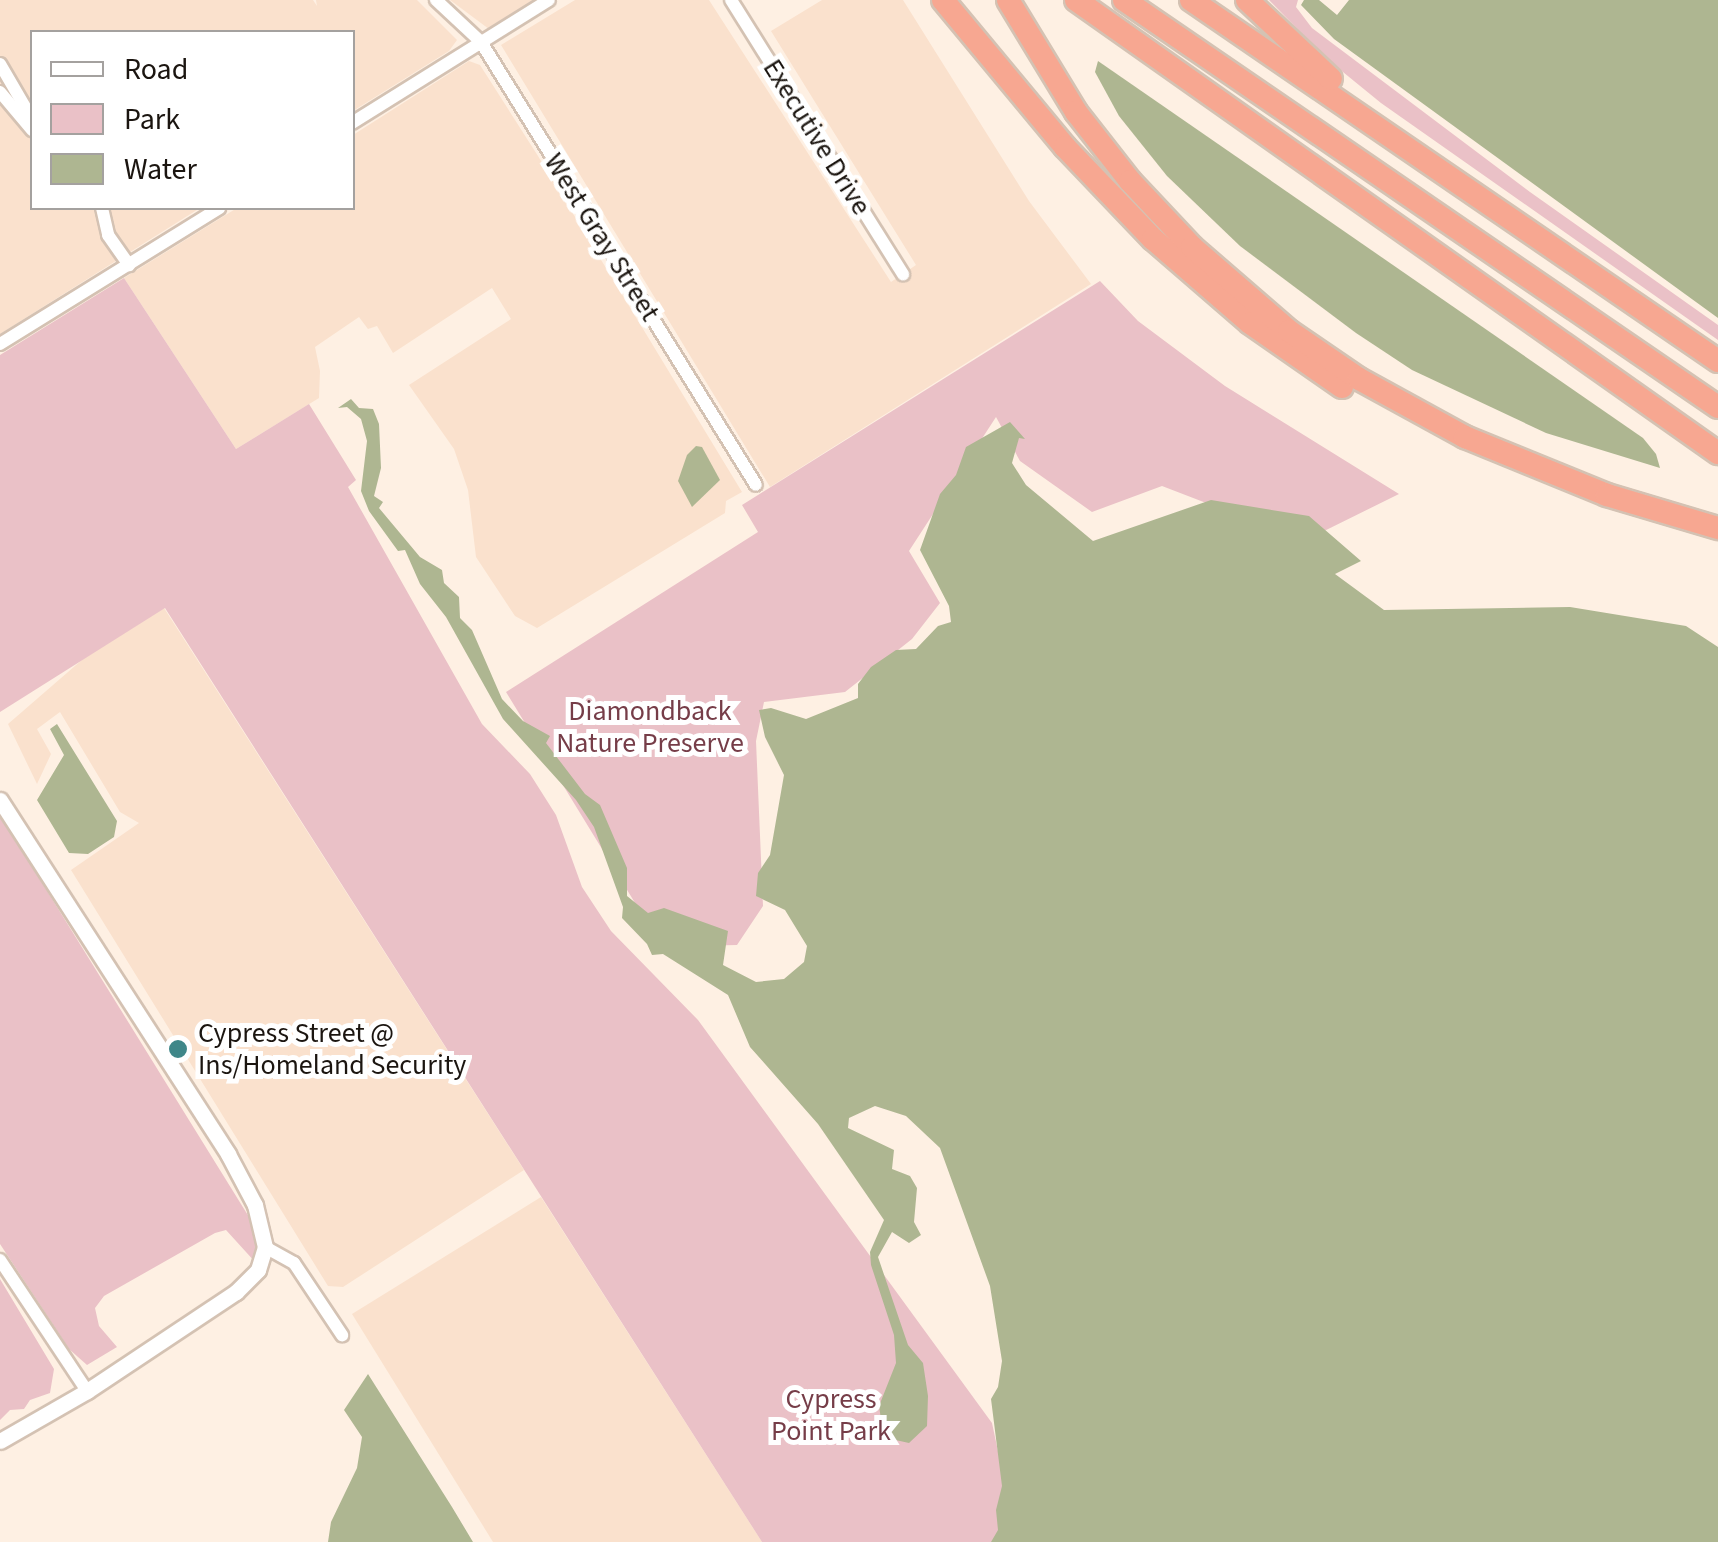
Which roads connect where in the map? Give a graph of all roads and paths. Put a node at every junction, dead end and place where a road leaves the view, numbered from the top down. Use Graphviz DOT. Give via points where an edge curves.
graph roads {
  1 [pos="436,0"];
  2 [pos="549,0"];
  3 [pos="731,0"];
  4 [pos="943,0"];
  5 [pos="1008,0"];
  6 [pos="1076,0"];
  7 [pos="1124,0"];
  8 [pos="1191,0"];
  9 [pos="1248,0"];
  10 [pos="481,42"];
  11 [pos="0,64"];
  12 [pos="0,92"];
  13 [pos="30,116"];
  14 [pos="355,121"];
  15 [pos="30,128"];
  16 [pos="1393,135"];
  17 [pos="102,210"];
  18 [pos="217,210"];
  19 [pos="129,265"];
  20 [pos="903,274"];
  21 [pos="0,344"];
  22 [pos="1718,361"];
  23 [pos="1718,408"];
  24 [pos="1718,453"];
  25 [pos="756,485"];
  26 [pos="1608,495"];
  27 [pos="1718,528"];
  28 [pos="0,800"];
  29 [pos="265,1247"];
  30 [pos="0,1260"];
  31 [pos="342,1335"];
  32 [pos="87,1391"];
  33 [pos="0,1441"];
  1 -- 10 [label="street, West Gray Street"];
  2 -- 10 [label="street"];
  3 -- 20 [label="street, Executive Drive"];
  4 -- 26 [label="highway" via="1108,194 1250,323 1344,388 1422,431 1538,479"];
  5 -- 26 [label="highway" via="1102,148 1160,215 1254,303 1418,413"];
  6 -- 24 [label="highway"];
  7 -- 23 [label="highway"];
  8 -- 16 [label="highway"];
  9 -- 16 [label="highway"];
  10 -- 14 [label="street"];
  10 -- 25 [label="street, West Gray Street"];
  11 -- 13 [label="street"];
  12 -- 15 [label="street"];
  16 -- 22 [label="highway"];
  17 -- 19 [label="street" via="108,236"];
  18 -- 19 [label="street"];
  19 -- 21 [label="street"];
  26 -- 27 [label="highway"];
  28 -- 29 [label="street" via="228,1154 260,1218"];
  29 -- 31 [label="street" via="294,1262"];
  29 -- 32 [label="street" via="242,1288"];
  30 -- 32 [label="street"];
  32 -- 33 [label="street"];
}
